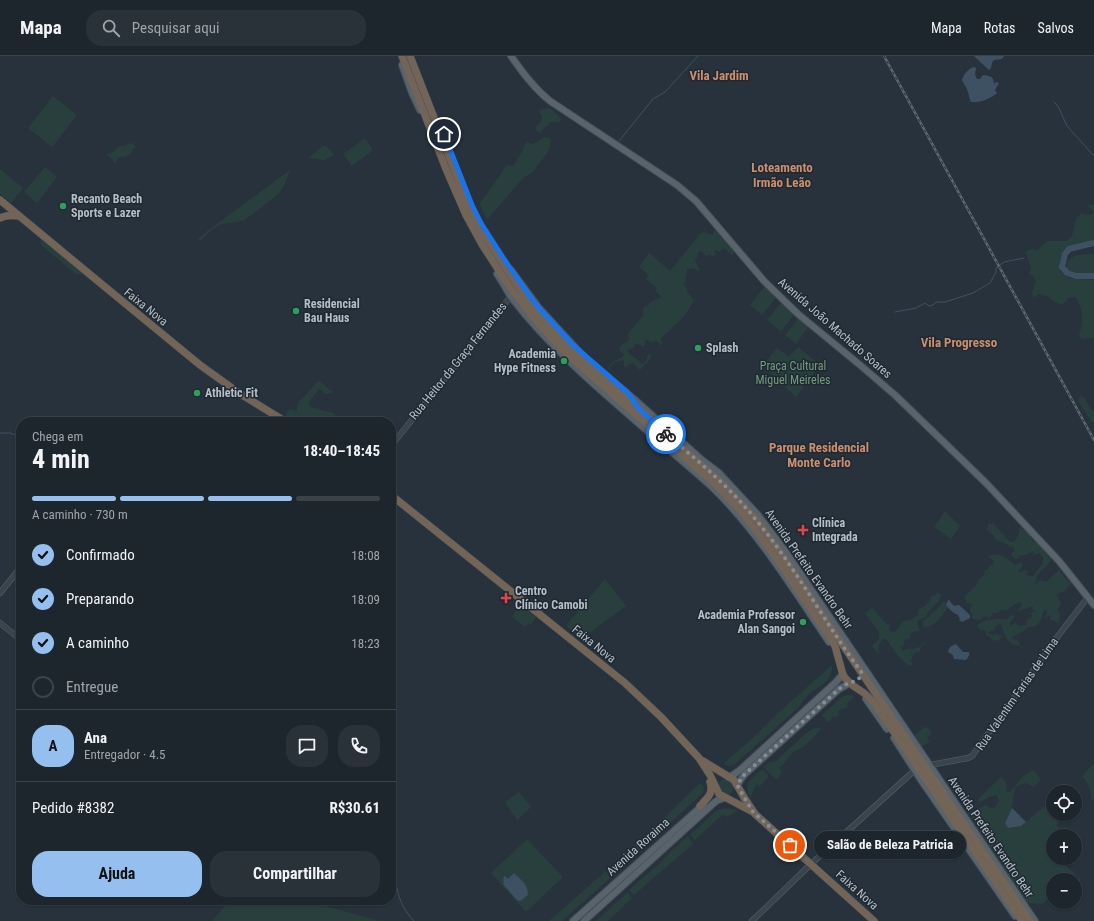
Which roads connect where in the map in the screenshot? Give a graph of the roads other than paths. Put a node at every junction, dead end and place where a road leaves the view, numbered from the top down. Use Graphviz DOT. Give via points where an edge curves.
graph roads {
  1 [pos="399,56"];
  2 [pos="402,56"];
  3 [pos="410,56"];
  4 [pos="413,56"];
  5 [pos="511,56"];
  6 [pos="425,124"];
  7 [pos="437,146"];
  8 [pos="458,198"];
  9 [pos="0,200"];
  10 [pos="470,204"];
  11 [pos="3,206"];
  12 [pos="20,216"];
  13 [pos="0,218"];
  14 [pos="483,246"];
  15 [pos="493,267"];
  16 [pos="513,295"];
  17 [pos="526,297"];
  18 [pos="543,320"];
  19 [pos="535,326"];
  20 [pos="559,330"];
  21 [pos="552,338"];
  22 [pos="570,348"];
  23 [pos="611,385"];
  24 [pos="628,393"];
  25 [pos="639,409"];
  26 [pos="278,417"];
  27 [pos="661,438"];
  28 [pos="396,440"];
  29 [pos="665,446"];
  30 [pos="675,450"];
  31 [pos="689,452"];
  32 [pos="701,464"];
  33 [pos="714,469"];
  34 [pos="721,482"];
  35 [pos="396,499"];
  36 [pos="755,528"];
  37 [pos="762,546"];
  38 [pos="777,559"];
  39 [pos="16,573"];
  40 [pos="0,593"];
  41 [pos="1088,598"];
  42 [pos="1094,605"];
  43 [pos="821,613"];
  44 [pos="0,623"];
  45 [pos="839,630"];
  46 [pos="16,636"];
  47 [pos="842,644"];
  48 [pos="838,655"];
  49 [pos="857,666"];
  50 [pos="862,673"];
  51 [pos="843,674"];
  52 [pos="850,682"];
  53 [pos="857,689"];
  54 [pos="906,750"];
  55 [pos="699,758"];
  56 [pos="913,760"];
  57 [pos="927,766"];
  58 [pos="914,770"];
  59 [pos="728,777"];
  60 [pos="928,782"];
  61 [pos="737,785"];
  62 [pos="715,788"];
  63 [pos="726,798"];
  64 [pos="947,799"];
  65 [pos="700,806"];
  66 [pos="960,810"];
  67 [pos="753,812"];
  68 [pos="966,827"];
  69 [pos="811,864"];
  70 [pos="573,921"];
  71 [pos="584,921"];
  72 [pos="752,921"];
  73 [pos="874,921"];
  74 [pos="1018,921"];
  75 [pos="1022,921"];
  76 [pos="1030,921"];
  77 [pos="1035,921"];
  1 -- 6 [label="main road, Avenida Prefeito Evandro Behr"];
  2 -- 7 [label="highway, Avenida Prefeito Evandro Behr"];
  3 -- 10 [label="highway, Avenida Prefeito Evandro Behr"];
  4 -- 10 [label="main road, Avenida Prefeito Evandro Behr"];
  5 -- 41 [label="main road, Avenida João Machado Soares" via="534,87 550,101 689,194 764,282 798,314 890,390 950,447 1059,561"];
  6 -- 7 [label="highway"];
  6 -- 15 [label="main road, Avenida Prefeito Evandro Behr" via="453,194"];
  7 -- 8 [label="highway, Avenida Prefeito Evandro Behr"];
  8 -- 10 [label="highway"];
  8 -- 14 [label="highway, Avenida Prefeito Evandro Behr"];
  9 -- 11 [label="highway, Faixa Nova"];
  10 -- 17 [label="highway, Avenida Prefeito Evandro Behr" via="490,244"];
  10 -- 20 [label="main road, Avenida Prefeito Evandro Behr" via="504,259 539,308"];
  11 -- 12 [label="highway, Faixa Nova"];
  11 -- 13 [label="street" via="4,212"];
  12 -- 13 [label="highway"];
  12 -- 26 [label="highway, Faixa Nova" via="200,365"];
  14 -- 15 [label="highway"];
  14 -- 16 [label="highway, Avenida Prefeito Evandro Behr"];
  15 -- 16 [label="main road, Avenida Prefeito Evandro Behr"];
  16 -- 17 [label="highway"];
  16 -- 19 [label="main road, Avenida Prefeito Evandro Behr"];
  16 -- 21 [label="highway, Avenida Prefeito Evandro Behr"];
  16 -- 28 [label="street, Rua Heitor da Graça Fernandes"];
  17 -- 18 [label="highway, Avenida Prefeito Evandro Behr"];
  18 -- 20 [label="highway"];
  18 -- 22 [label="highway, Avenida Prefeito Evandro Behr"];
  19 -- 21 [label="highway"];
  19 -- 29 [label="main road, Avenida Prefeito Evandro Behr" via="576,368"];
  20 -- 22 [label="highway"];
  20 -- 24 [label="main road, Avenida Prefeito Evandro Behr" via="585,357"];
  21 -- 27 [label="highway, Avenida Prefeito Evandro Behr" via="578,365"];
  22 -- 23 [label="highway, Avenida Prefeito Evandro Behr"];
  23 -- 24 [label="highway"];
  23 -- 25 [label="highway, Avenida Prefeito Evandro Behr"];
  24 -- 25 [label="highway"];
  24 -- 31 [label="main road, Avenida Prefeito Evandro Behr"];
  25 -- 31 [label="highway, Avenida Prefeito Evandro Behr"];
  27 -- 29 [label="highway"];
  27 -- 30 [label="highway, Avenida Prefeito Evandro Behr"];
  29 -- 30 [label="highway"];
  29 -- 37 [label="main road, Avenida Prefeito Evandro Behr" via="720,495 746,523"];
  30 -- 31 [label="highway"];
  30 -- 36 [label="highway, Avenida Prefeito Evandro Behr" via="714,483"];
  31 -- 32 [label="highway, Avenida Prefeito Evandro Behr"];
  31 -- 33 [label="main road, Avenida Prefeito Evandro Behr"];
  32 -- 33 [label="highway"];
  32 -- 34 [label="highway, Avenida Prefeito Evandro Behr"];
  33 -- 34 [label="highway"];
  33 -- 45 [label="main road, Avenida Prefeito Evandro Behr" via="765,524"];
  34 -- 43 [label="highway, Avenida Prefeito Evandro Behr" via="765,531"];
  35 -- 55 [label="highway, Faixa Nova" via="625,683"];
  36 -- 37 [label="highway"];
  36 -- 38 [label="highway, Avenida Prefeito Evandro Behr"];
  37 -- 38 [label="highway"];
  37 -- 48 [label="main road, Avenida Prefeito Evandro Behr"];
  38 -- 48 [label="highway, Avenida Prefeito Evandro Behr" via="831,639"];
  39 -- 40 [label="street"];
  41 -- 42 [label="main road, Avenida João Machado Soares"];
  41 -- 57 [label="street, Rua Valentim Farias de Lima" via="972,756"];
  43 -- 45 [label="highway"];
  43 -- 47 [label="highway, Avenida Prefeito Evandro Behr"];
  44 -- 46 [label="street"];
  45 -- 47 [label="highway"];
  45 -- 57 [label="main road, Avenida Prefeito Evandro Behr"];
  47 -- 49 [label="highway, Avenida Prefeito Evandro Behr"];
  48 -- 51 [label="highway, Avenida Prefeito Evandro Behr"];
  49 -- 50 [label="highway, Avenida Prefeito Evandro Behr"];
  49 -- 51 [label="highway" via="848,667"];
  50 -- 52 [label="highway" via="856,681"];
  50 -- 57 [label="highway, Avenida Prefeito Evandro Behr"];
  51 -- 52 [label="highway"];
  51 -- 59 [label="main road" via="740,770"];
  52 -- 53 [label="highway, Avenida Prefeito Evandro Behr"];
  52 -- 61 [label="main road" via="744,775"];
  53 -- 54 [label="highway, Avenida Prefeito Evandro Behr" via="874,703"];
  53 -- 58 [label="main road, Avenida Prefeito Evandro Behr"];
  54 -- 56 [label="highway, Avenida Prefeito Evandro Behr"];
  54 -- 58 [label="highway"];
  55 -- 59 [label="highway, Faixa Nova"];
  55 -- 62 [label="highway, Faixa Nova"];
  55 -- 65 [label="highway" via="712,789"];
  56 -- 57 [label="highway"];
  56 -- 60 [label="highway, Avenida Prefeito Evandro Behr"];
  57 -- 64 [label="highway, Avenida Prefeito Evandro Behr"];
  57 -- 66 [label="main road, Avenida Prefeito Evandro Behr"];
  58 -- 60 [label="highway"];
  58 -- 69 [label="street"];
  58 -- 74 [label="main road, Avenida Prefeito Evandro Behr"];
  59 -- 61 [label="highway"];
  59 -- 62 [label="highway" via="719,779"];
  60 -- 75 [label="highway, Avenida Prefeito Evandro Behr"];
  61 -- 63 [label="highway" via="734,794"];
  61 -- 67 [label="highway, Faixa Nova"];
  62 -- 63 [label="highway"];
  62 -- 65 [label="main road, Avenida Roraima" via="711,797"];
  63 -- 67 [label="highway, Faixa Nova"];
  63 -- 71 [label="main road, Avenida Roraima" via="715,802"];
  64 -- 66 [label="highway"];
  64 -- 68 [label="highway, Avenida Prefeito Evandro Behr"];
  65 -- 70 [label="main road, Avenida Roraima"];
  66 -- 68 [label="highway"];
  66 -- 77 [label="main road, Avenida Prefeito Evandro Behr"];
  67 -- 69 [label="highway, Faixa Nova"];
  68 -- 76 [label="highway, Avenida Prefeito Evandro Behr"];
  69 -- 72 [label="street"];
  69 -- 73 [label="highway, Faixa Nova"];
}
